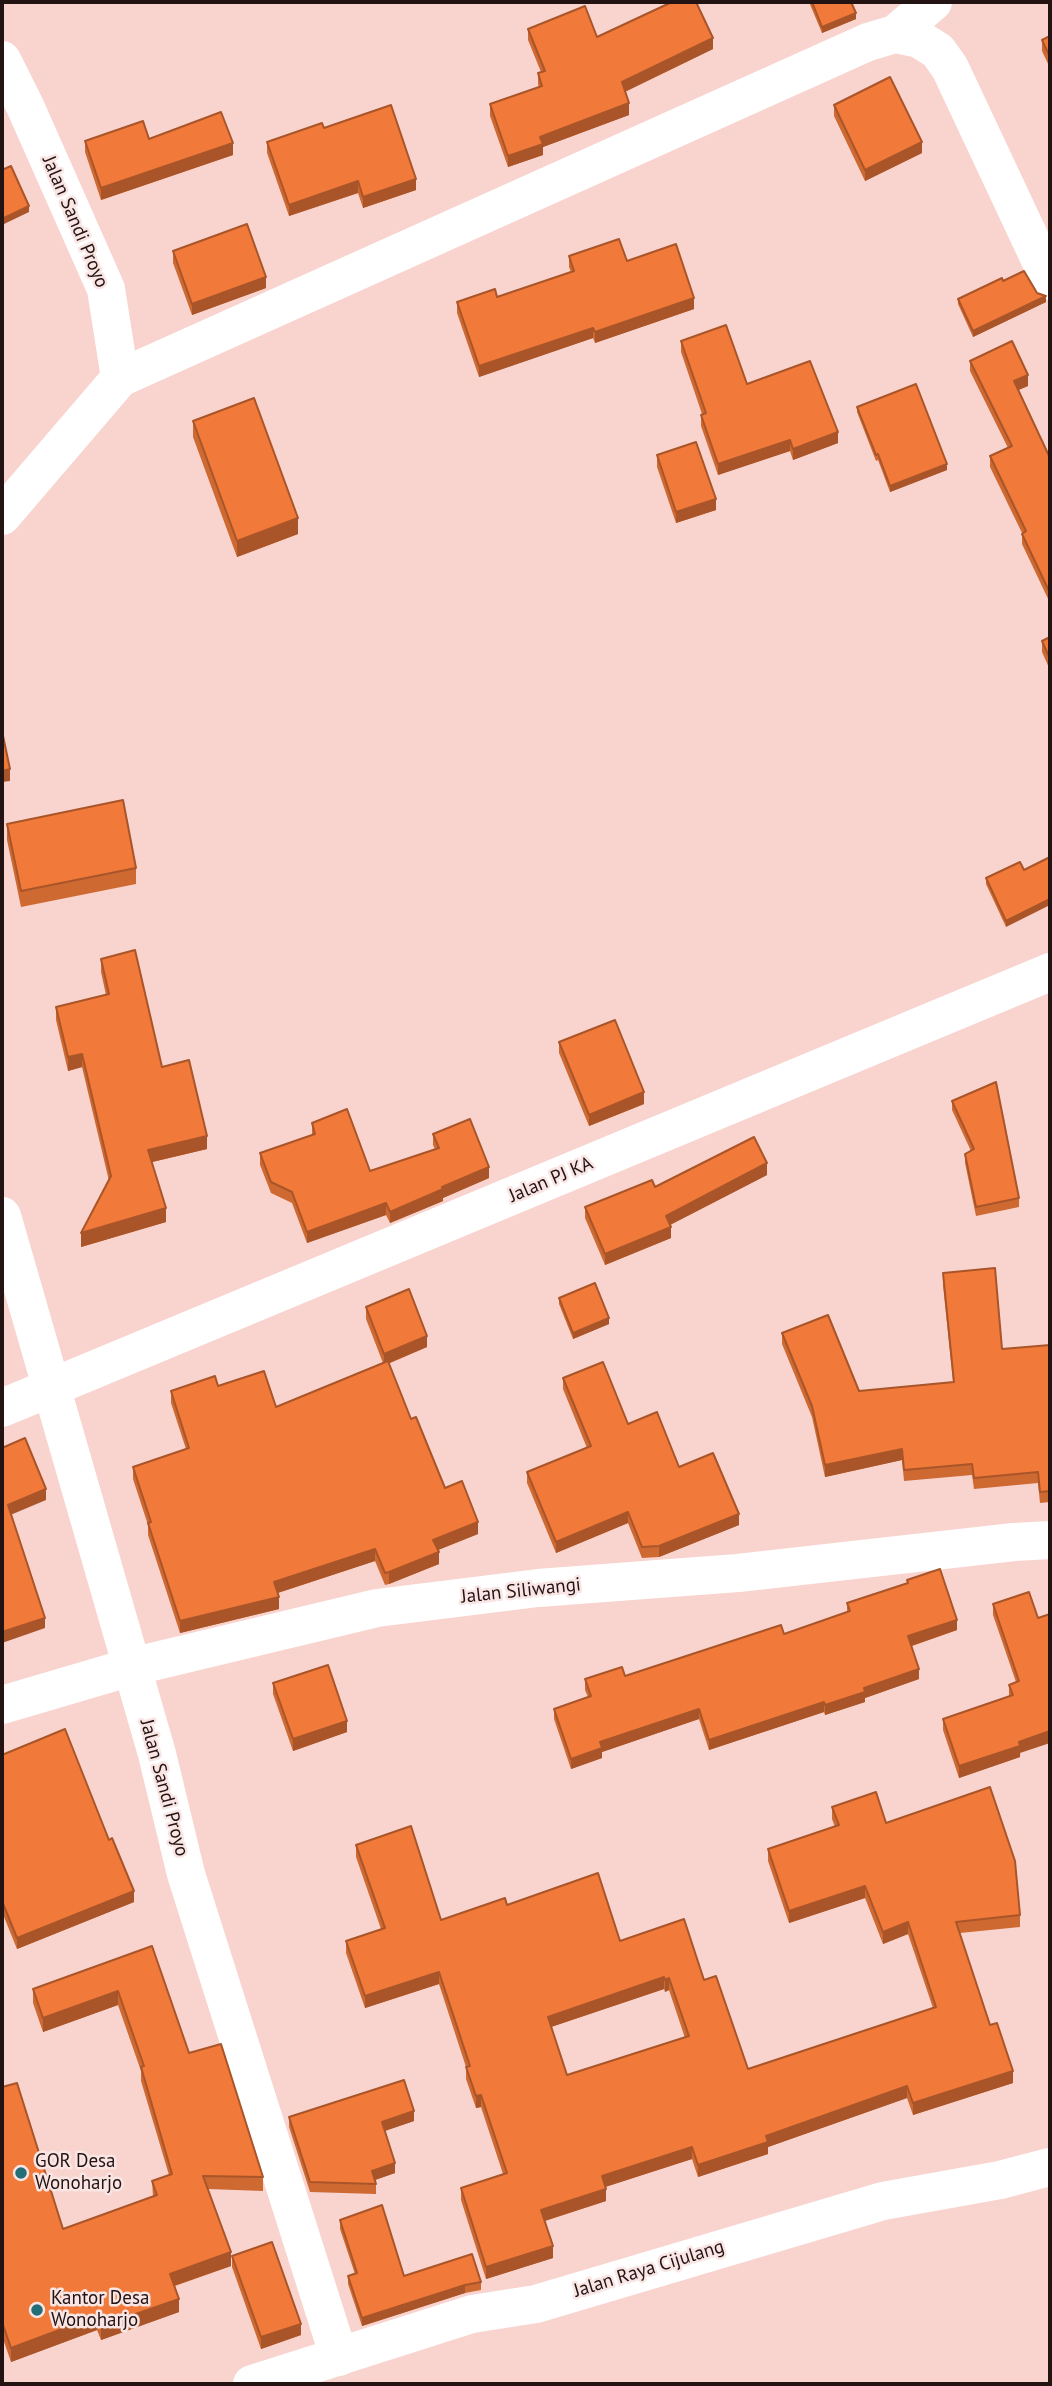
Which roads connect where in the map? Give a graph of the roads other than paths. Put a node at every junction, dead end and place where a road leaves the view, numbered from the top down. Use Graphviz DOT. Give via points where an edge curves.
graph roads {
  1 [pos="933,2"];
  2 [pos="895,34"];
  3 [pos="2,60"];
  4 [pos="13,110"];
  5 [pos="1046,261"];
  6 [pos="120,378"];
  7 [pos="2,516"];
  8 [pos="1050,972"];
  9 [pos="2,1216"];
  10 [pos="51,1388"];
  11 [pos="2,1408"];
  12 [pos="1050,1541"];
  13 [pos="131,1667"];
  14 [pos="2,1705"];
  15 [pos="1050,2167"];
  16 [pos="339,2357"];
  17 [pos="252,2384"];
  1 -- 2 [label="main road"];
  2 -- 5 [label="main road" via="919,39 938,51 950,68"];
  2 -- 6 [label="main road"];
  3 -- 4 [label="main road, Jalan Sandi Proyo"];
  4 -- 6 [label="main road, Jalan Sandi Proyo" via="106,289"];
  6 -- 7 [label="main road"];
  8 -- 10 [label="main road, Jalan PJ KA"];
  9 -- 10 [label="main road, Jalan Sandi Proyo"];
  10 -- 11 [label="main road, Jalan PJ KA"];
  10 -- 13 [label="main road, Jalan Sandi Proyo"];
  12 -- 13 [label="main road, Jalan Siliwangi" via="538,1588 377,1608"];
  13 -- 14 [label="main road, Jalan Siliwangi"];
  13 -- 16 [label="main road, Jalan Sandi Proyo" via="186,1874"];
  15 -- 16 [label="main road, Jalan Raya Cijulang" via="883,2201 536,2304 472,2314"];
  16 -- 17 [label="main road, Jalan Raya Cijulang"];
}
